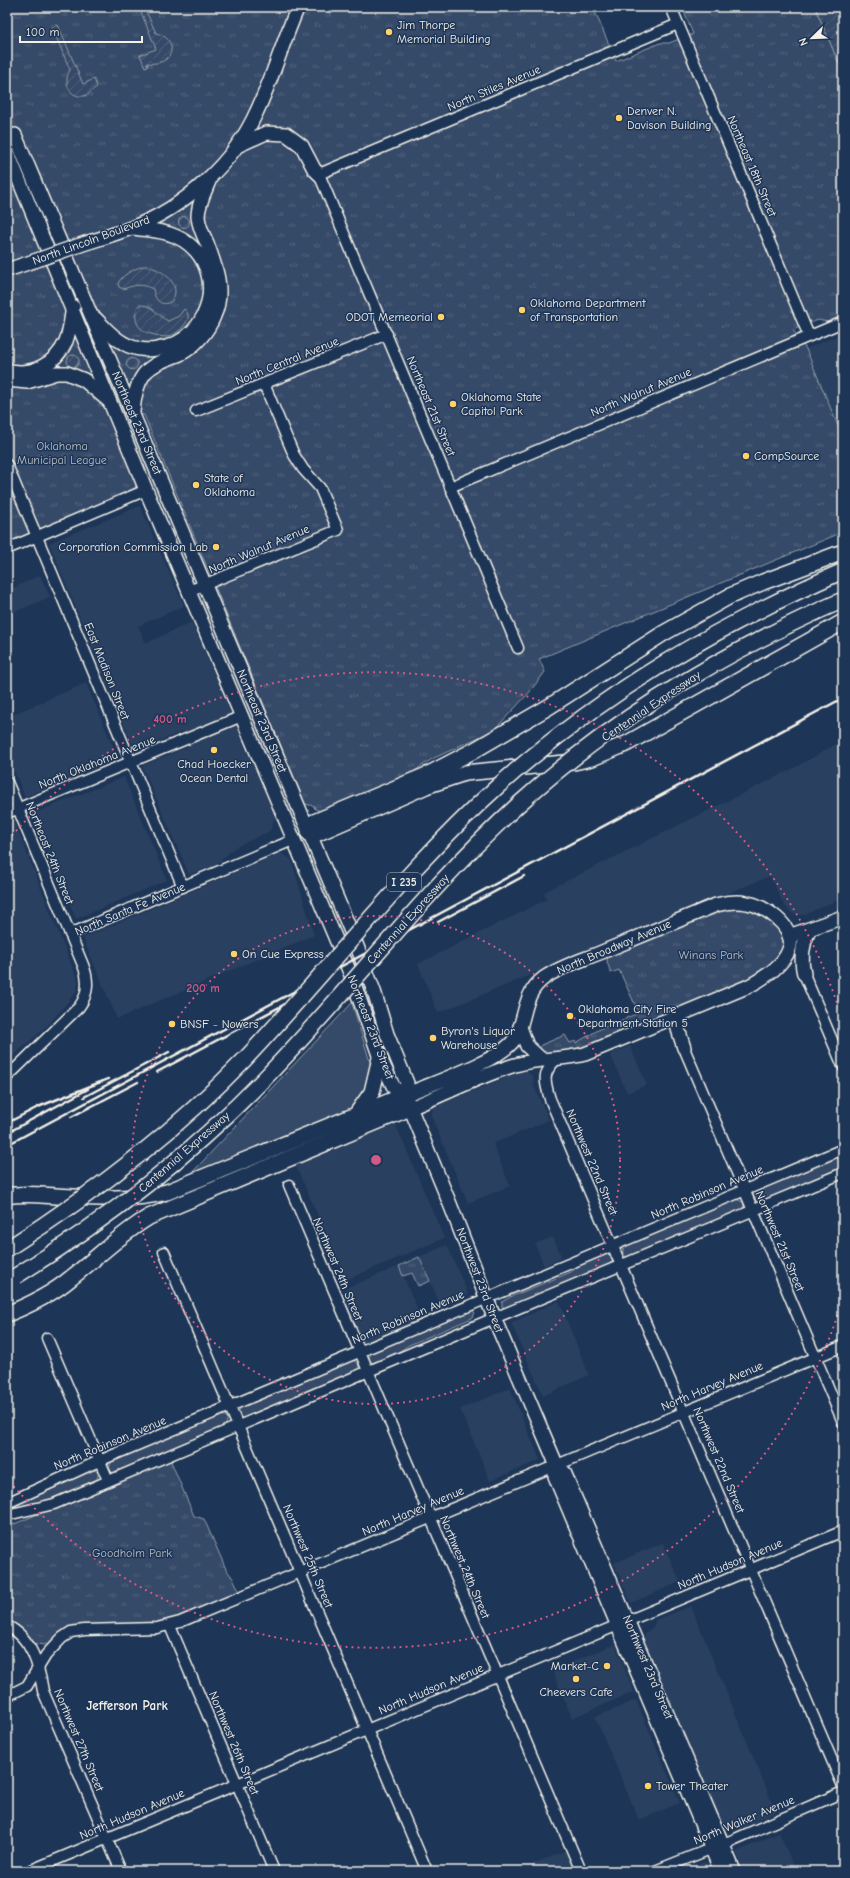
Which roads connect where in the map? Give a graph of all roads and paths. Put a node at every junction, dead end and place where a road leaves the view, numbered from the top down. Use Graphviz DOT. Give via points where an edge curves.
graph roads {
  1 [pos="298,7"];
  2 [pos="671,7"];
  3 [pos="678,24"];
  4 [pos="15,135"];
  5 [pos="237,146"];
  6 [pos="7,151"];
  7 [pos="319,174"];
  8 [pos="211,176"];
  9 [pos="132,228"];
  10 [pos="7,271"];
  11 [pos="72,307"];
  12 [pos="90,313"];
  13 [pos="843,322"];
  14 [pos="386,334"];
  15 [pos="810,336"];
  16 [pos="7,370"];
  17 [pos="7,380"];
  18 [pos="264,384"];
  19 [pos="112,404"];
  20 [pos="196,411"];
  21 [pos="132,413"];
  22 [pos="7,465"];
  23 [pos="450,487"];
  24 [pos="146,490"];
  25 [pos="37,536"];
  26 [pos="7,549"];
  27 [pos="843,552"];
  28 [pos="843,571"];
  29 [pos="205,585"];
  30 [pos="190,591"];
  31 [pos="843,600"];
  32 [pos="843,622"];
  33 [pos="518,648"];
  34 [pos="242,716"];
  35 [pos="131,763"];
  36 [pos="7,782"];
  37 [pos="18,809"];
  38 [pos="7,813"];
  39 [pos="309,833"];
  40 [pos="293,840"];
  41 [pos="183,887"];
  42 [pos="843,917"];
  43 [pos="809,930"];
  44 [pos="70,934"];
  45 [pos="789,936"];
  46 [pos="804,974"];
  47 [pos="680,1014"];
  48 [pos="520,1027"];
  49 [pos="684,1048"];
  50 [pos="380,1058"];
  51 [pos="558,1058"];
  52 [pos="540,1059"];
  53 [pos="843,1066"];
  54 [pos="7,1076"];
  55 [pos="407,1101"];
  56 [pos="358,1113"];
  57 [pos="843,1149"];
  58 [pos="843,1173"];
  59 [pos="289,1185"];
  60 [pos="744,1190"];
  61 [pos="7,1196"];
  62 [pos="753,1211"];
  63 [pos="613,1245"];
  64 [pos="7,1249"];
  65 [pos="164,1252"];
  66 [pos="622,1266"];
  67 [pos="12,1278"];
  68 [pos="487,1298"];
  69 [pos="7,1314"];
  70 [pos="495,1318"];
  71 [pos="47,1338"];
  72 [pos="843,1346"];
  73 [pos="359,1352"];
  74 [pos="816,1357"];
  75 [pos="368,1371"];
  76 [pos="230,1407"];
  77 [pos="684,1412"];
  78 [pos="843,1422"];
  79 [pos="238,1426"];
  80 [pos="99,1461"];
  81 [pos="556,1466"];
  82 [pos="108,1480"];
  83 [pos="7,1503"];
  84 [pos="7,1515"];
  85 [pos="430,1519"];
  86 [pos="843,1531"];
  87 [pos="751,1569"];
  88 [pos="300,1572"];
  89 [pos="622,1623"];
  90 [pos="7,1626"];
  91 [pos="170,1626"];
  92 [pos="39,1667"];
  93 [pos="498,1675"];
  94 [pos="7,1696"];
  95 [pos="367,1730"];
  96 [pos="237,1784"];
  97 [pos="843,1786"];
  98 [pos="843,1792"];
  99 [pos="107,1838"];
  100 [pos="717,1846"];
  101 [pos="29,1871"];
  102 [pos="121,1871"];
  103 [pos="274,1871"];
  104 [pos="428,1871"];
  105 [pos="581,1871"];
  106 [pos="655,1871"];
  107 [pos="721,1871"];
  108 [pos="734,1871"];
  1 -- 5 [label="main road, North Lincoln Boulevard" via="257,112"];
  2 -- 3 [label="street, Northeast 18th Street"];
  3 -- 7 [label="street, North Stiles Avenue"];
  3 -- 15 [label="street, Northeast 18th Street"];
  4 -- 12 [label="main road, Northeast 23rd Street"];
  5 -- 7 [label="main road" via="266,132 286,134 302,146"];
  5 -- 8 [label="main road, North Lincoln Boulevard"];
  6 -- 11 [label="main road, Northeast 23rd Street"];
  7 -- 14 [label="street, Northeast 21st Street"];
  8 -- 9 [label="main road, North Lincoln Boulevard" via="170,208"];
  8 -- 21 [label="main road" via="198,217 218,274 219,302 215,315 208,329 191,347 157,363 144,374 137,386"];
  9 -- 10 [label="main road, North Lincoln Boulevard, bridge"];
  9 -- 12 [label="main road" via="168,233 185,241 192,248 203,263 209,281 206,312 193,332 184,340 152,350 125,344"];
  11 -- 16 [label="main road" via="66,341 53,360 29,372"];
  11 -- 19 [label="main road, Northeast 23rd Street"];
  12 -- 21 [label="main road, Northeast 23rd Street"];
  13 -- 15 [label="street, North Walnut Avenue"];
  14 -- 18 [label="street, North Central Avenue"];
  14 -- 23 [label="street, Northeast 21st Street"];
  15 -- 23 [label="street, North Walnut Avenue"];
  17 -- 19 [label="main road" via="28,382 56,373 67,373 84,380"];
  18 -- 20 [label="street, North Central Avenue"];
  18 -- 29 [label="street, North Walnut Avenue" via="294,455 320,488 338,530"];
  19 -- 24 [label="main road, Northeast 23rd Street"];
  21 -- 29 [label="main road, Northeast 23rd Street"];
  22 -- 25 [label="street, East Madison Street"];
  23 -- 33 [label="street, Northeast 21st Street"];
  24 -- 25 [label="street"];
  24 -- 30 [label="main road, Northeast 23rd Street"];
  25 -- 26 [label="street"];
  25 -- 35 [label="street, East Madison Street"];
  27 -- 39 [label="highway" via="763,582 695,614 505,734 427,775 314,822"];
  28 -- 64 [label="highway, Centennial Expressway / I 235, bridge" via="752,613 694,644 630,684 533,756 421,862 244,1060 204,1100 117,1174 58,1217"];
  29 -- 30 [label="street, North Walnut Avenue"];
  29 -- 39 [label="main road, Northeast 23rd Street"];
  30 -- 34 [label="main road, Northeast 23rd Street"];
  31 -- 67 [label="highway, Centennial Expressway / I 235, bridge" via="749,645 685,682 613,730 546,781 458,863 266,1077 223,1119 127,1201"];
  32 -- 39 [label="highway, bridge" via="626,744 592,758 465,773 426,786 318,832"];
  34 -- 35 [label="street, North Oklahoma Avenue"];
  34 -- 40 [label="main road, Northeast 23rd Street"];
  35 -- 37 [label="street, North Oklahoma Avenue"];
  35 -- 41 [label="street, East Madison Street"];
  36 -- 37 [label="street, Northeast 24th Street"];
  37 -- 38 [label="street, North Oklahoma Avenue"];
  37 -- 44 [label="street, Northeast 24th Street"];
  39 -- 40 [label="main road, North Santa Fe Avenue"];
  39 -- 55 [label="main road, Northeast 23rd Street" via="374,991 387,1034 407,1083"];
  40 -- 41 [label="street, North Santa Fe Avenue"];
  40 -- 50 [label="main road, Northeast 23rd Street" via="351,975"];
  41 -- 44 [label="street, North Santa Fe Avenue"];
  42 -- 43 [label="main road"];
  43 -- 45 [label="main road"];
  43 -- 46 [label="main road" via="802,955"];
  44 -- 54 [label="street, North Santa Fe Avenue" via="88,979 83,1002"];
  45 -- 47 [label="main road" via="790,945 786,955 762,980"];
  45 -- 48 [label="main road, North Broadway Avenue" via="776,916 749,903 728,902 716,905 554,972 532,991 526,1002"];
  46 -- 53 [label="street"];
  47 -- 49 [label="main road" via="678,1029"];
  47 -- 51 [label="main road" via="585,1054"];
  48 -- 52 [label="main road" via="527,1046"];
  48 -- 55 [label="main road, North Broadway Avenue" via="515,1039 495,1056"];
  49 -- 60 [label="street, Northwest 21st Street"];
  50 -- 55 [label="main road, Northeast 23rd Street" via="394,1088"];
  50 -- 56 [label="highway" via="372,1092"];
  51 -- 52 [label="main road"];
  51 -- 63 [label="street, Northwest 22nd Street" via="548,1069 545,1083"];
  52 -- 55 [label="main road"];
  55 -- 56 [label="highway"];
  55 -- 68 [label="main road, Northwest 23rd Street"];
  55 -- 69 [label="highway" via="149,1217 120,1235 57,1289"];
  56 -- 61 [label="highway" via="154,1196"];
  57 -- 60 [label="street, North Robinson Avenue"];
  58 -- 62 [label="street"];
  59 -- 73 [label="street, Northwest 24th Street"];
  60 -- 62 [label="street, Northwest 21st Street"];
  60 -- 63 [label="street, North Robinson Avenue"];
  62 -- 66 [label="street"];
  62 -- 74 [label="street, Northwest 21st Street"];
  63 -- 66 [label="street, Northwest 22nd Street"];
  63 -- 68 [label="street, North Robinson Avenue"];
  65 -- 76 [label="street, Northwest 25th Street"];
  66 -- 70 [label="street"];
  66 -- 77 [label="street, Northwest 22nd Street"];
  68 -- 70 [label="main road, Northwest 23rd Street"];
  68 -- 73 [label="street, North Robinson Avenue"];
  70 -- 75 [label="street"];
  70 -- 81 [label="main road, Northwest 23rd Street"];
  71 -- 80 [label="street"];
  72 -- 74 [label="street, North Harvey Avenue"];
  73 -- 75 [label="street, Northwest 24th Street"];
  73 -- 76 [label="street, North Robinson Avenue"];
  74 -- 77 [label="street, North Harvey Avenue"];
  74 -- 78 [label="street, Northwest 21st Street"];
  75 -- 79 [label="street"];
  75 -- 85 [label="street, Northwest 24th Street"];
  76 -- 79 [label="street, Northwest 25th Street"];
  76 -- 80 [label="street, North Robinson Avenue"];
  77 -- 81 [label="street, North Harvey Avenue"];
  77 -- 87 [label="street, Northwest 22nd Street"];
  79 -- 82 [label="street"];
  79 -- 88 [label="street, Northwest 25th Street"];
  80 -- 82 [label="street"];
  80 -- 83 [label="street, North Robinson Avenue"];
  81 -- 85 [label="street, North Harvey Avenue"];
  81 -- 89 [label="main road, Northwest 23rd Street" via="564,1472"];
  82 -- 84 [label="street" via="54,1504"];
  85 -- 88 [label="street, North Harvey Avenue"];
  85 -- 93 [label="street, Northwest 24th Street"];
  86 -- 87 [label="street, North Hudson Avenue"];
  87 -- 89 [label="street, North Hudson Avenue"];
  87 -- 97 [label="street, Northwest 22nd Street"];
  88 -- 91 [label="street, North Harvey Avenue"];
  88 -- 95 [label="street, Northwest 25th Street"];
  89 -- 93 [label="street, North Hudson Avenue"];
  89 -- 100 [label="main road, Northwest 23rd Street"];
  90 -- 92 [label="street, Northwest 27th Street" via="22,1638"];
  91 -- 92 [label="street, North Harvey Avenue" via="71,1632 54,1645"];
  91 -- 96 [label="street, Northwest 26th Street"];
  92 -- 94 [label="street, North Harvey Avenue" via="26,1686"];
  92 -- 99 [label="street, Northwest 27th Street" via="43,1691"];
  93 -- 95 [label="street, North Hudson Avenue"];
  93 -- 105 [label="street, Northwest 24th Street"];
  95 -- 96 [label="street, North Hudson Avenue"];
  95 -- 104 [label="street, Northwest 25th Street"];
  96 -- 99 [label="street, North Hudson Avenue"];
  96 -- 103 [label="street, Northwest 26th Street"];
  98 -- 100 [label="street, North Walker Avenue"];
  99 -- 101 [label="street, North Hudson Avenue"];
  99 -- 102 [label="street, Northwest 27th Street"];
  100 -- 106 [label="street, North Walker Avenue"];
  100 -- 107 [label="main road, Northwest 23rd Street"];
  100 -- 108 [label="main road, Northwest 23rd Street"];
}
